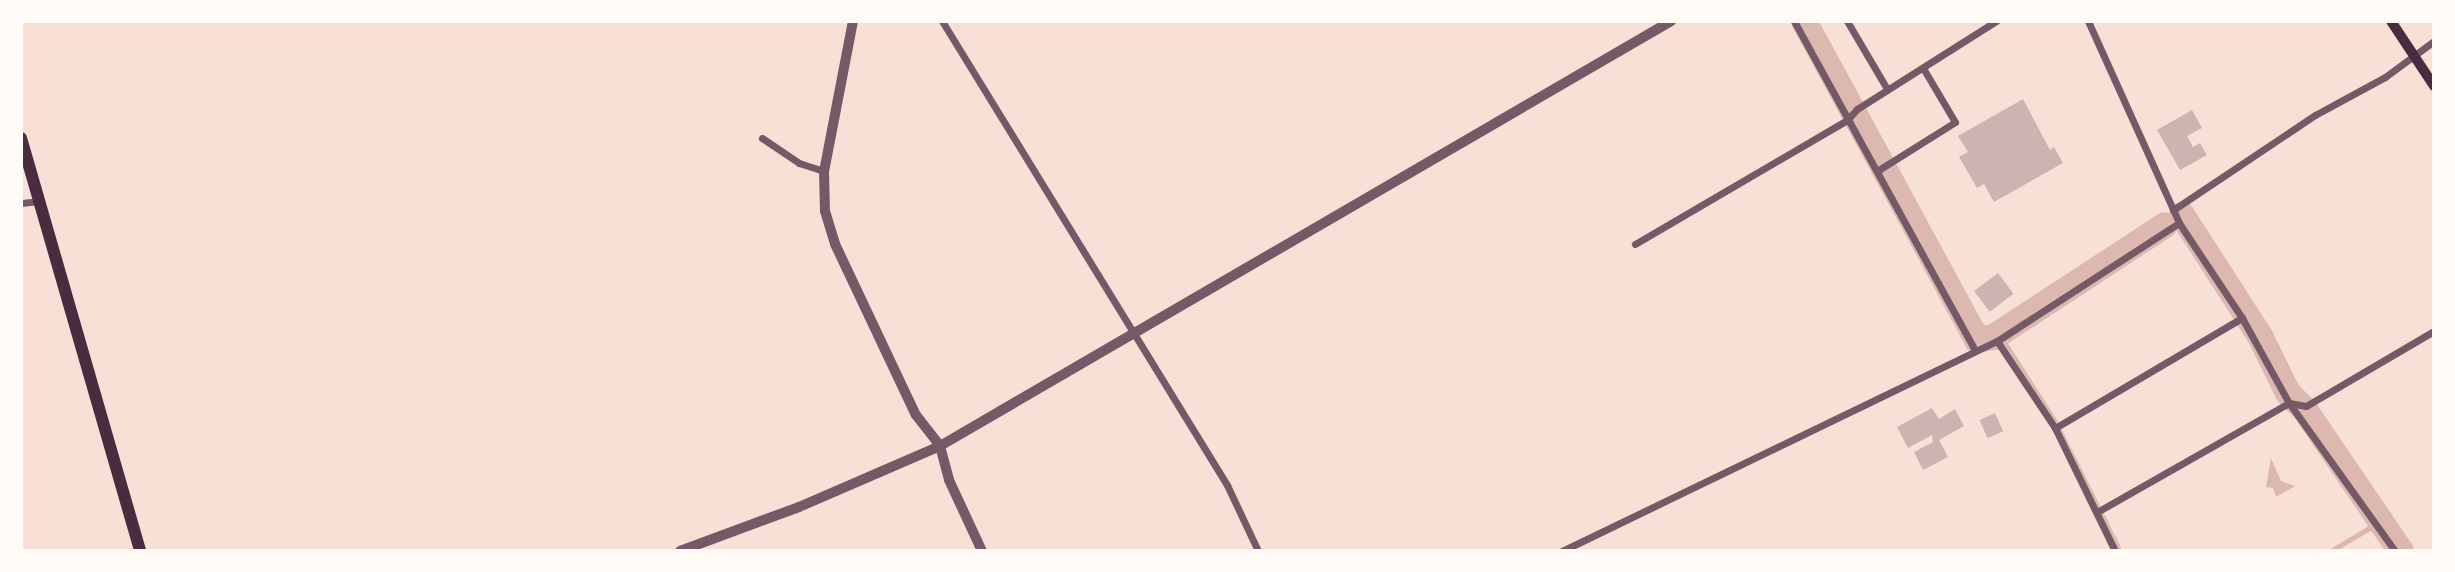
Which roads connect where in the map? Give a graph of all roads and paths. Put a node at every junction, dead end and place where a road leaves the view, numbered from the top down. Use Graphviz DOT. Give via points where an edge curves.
graph roads {
  1 [pos="853,21"];
  2 [pos="942,21"];
  3 [pos="1671,21"];
  4 [pos="1794,21"];
  5 [pos="1847,21"];
  6 [pos="1996,21"];
  7 [pos="2088,21"];
  8 [pos="2391,21"];
  9 [pos="2434,41"];
  10 [pos="2413,54"];
  11 [pos="1923,68"];
  12 [pos="2434,86"];
  13 [pos="1887,89"];
  14 [pos="1852,114"];
  15 [pos="21,138"];
  16 [pos="762,138"];
  17 [pos="1881,168"];
  18 [pos="824,171"];
  19 [pos="39,201"];
  20 [pos="21,203"];
  21 [pos="2173,210"];
  22 [pos="2179,223"];
  23 [pos="1635,244"];
  24 [pos="2242,318"];
  25 [pos="1133,331"];
  26 [pos="2434,331"];
  27 [pos="1997,341"];
  28 [pos="1974,349"];
  29 [pos="2288,403"];
  30 [pos="2057,427"];
  31 [pos="940,446"];
  32 [pos="2100,511"];
  33 [pos="140,551"];
  34 [pos="680,551"];
  35 [pos="982,551"];
  36 [pos="1258,551"];
  37 [pos="1562,551"];
  38 [pos="2115,551"];
  39 [pos="2395,551"];
  1 -- 18 [label="street"];
  2 -- 25 [label="street"];
  3 -- 25 [label="street"];
  4 -- 14 [label="street"];
  5 -- 13 [label="street"];
  6 -- 11 [label="street"];
  7 -- 21 [label="street"];
  8 -- 10 [label="main road"];
  9 -- 10 [label="street"];
  10 -- 12 [label="main road"];
  10 -- 21 [label="street" via="2385,77 2315,115"];
  11 -- 13 [label="street"];
  11 -- 17 [label="street" via="1955,122"];
  13 -- 14 [label="street"];
  14 -- 17 [label="street"];
  14 -- 23 [label="street"];
  15 -- 19 [label="highway"];
  16 -- 18 [label="street" via="799,163"];
  17 -- 28 [label="street"];
  18 -- 31 [label="street" via="825,211 835,244 916,415"];
  19 -- 20 [label="street"];
  19 -- 33 [label="highway"];
  21 -- 22 [label="street"];
  22 -- 24 [label="street"];
  22 -- 27 [label="street"];
  24 -- 29 [label="street"];
  24 -- 30 [label="street"];
  25 -- 31 [label="street"];
  25 -- 36 [label="street" via="1227,485"];
  26 -- 29 [label="street" via="2303,407"];
  27 -- 28 [label="street"];
  27 -- 30 [label="street"];
  28 -- 37 [label="street"];
  29 -- 32 [label="street"];
  29 -- 39 [label="street"];
  30 -- 32 [label="street"];
  31 -- 34 [label="street" via="799,507"];
  31 -- 35 [label="street" via="949,480"];
  32 -- 38 [label="street"];
}
